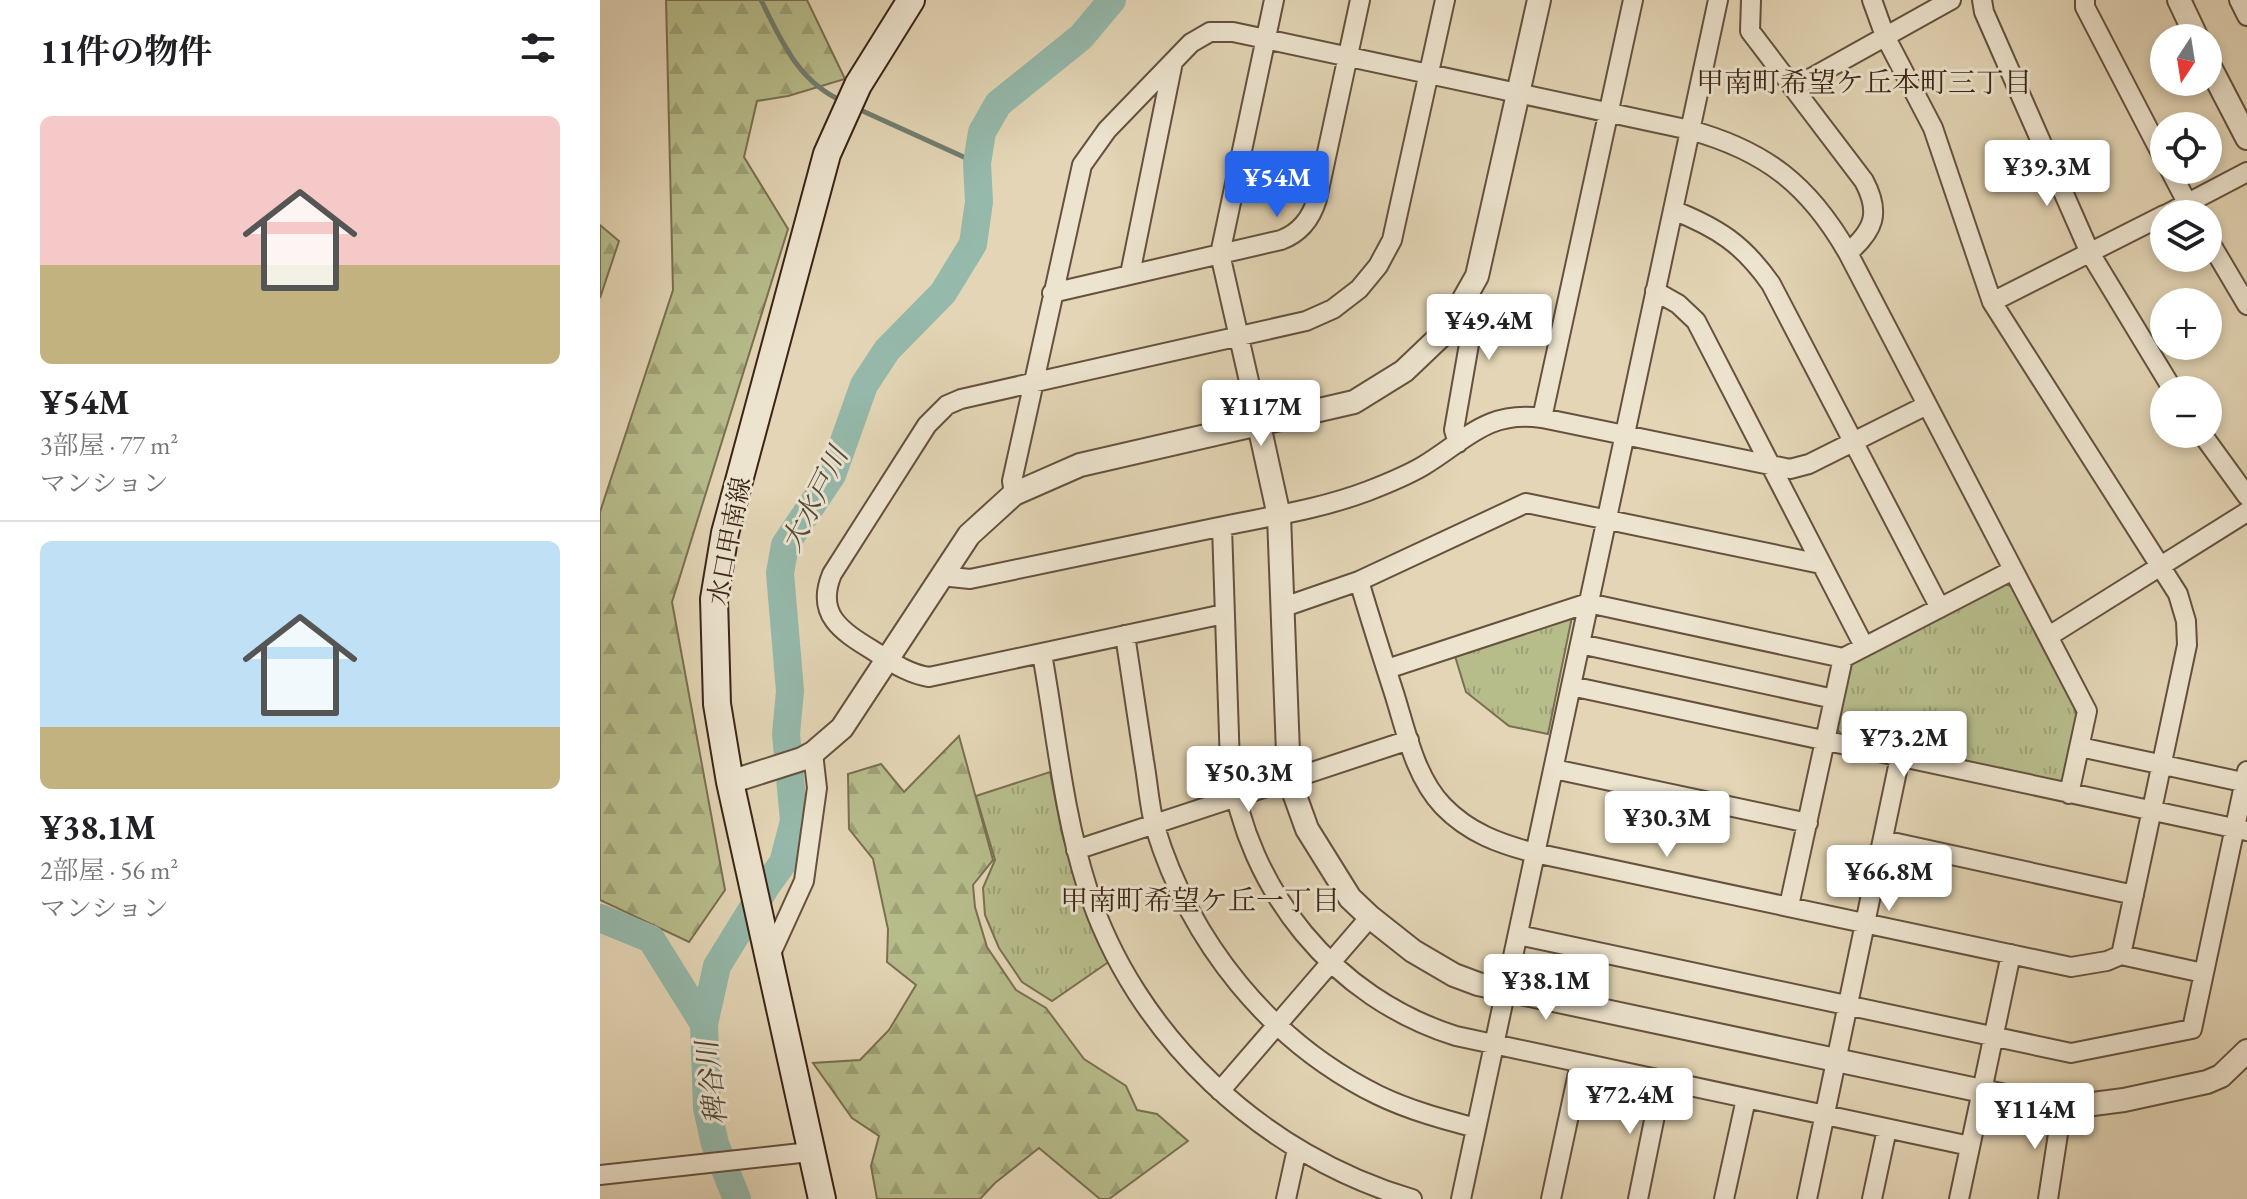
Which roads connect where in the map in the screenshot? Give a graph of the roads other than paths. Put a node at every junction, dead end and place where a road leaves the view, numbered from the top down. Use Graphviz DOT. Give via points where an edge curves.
graph roads {
  1 [pos="911,0"];
  2 [pos="1274,0"];
  3 [pos="1360,0"];
  4 [pos="1445,0"];
  5 [pos="1539,0"];
  6 [pos="1633,0"];
  7 [pos="1718,0"];
  8 [pos="1751,0"];
  9 [pos="1872,0"];
  10 [pos="1951,0"];
  11 [pos="1982,0"];
  12 [pos="2085,0"];
  13 [pos="2179,0"];
  14 [pos="2239,0"];
  15 [pos="2247,16"];
  16 [pos="2190,24"];
  17 [pos="1885,36"];
  18 [pos="1265,40"];
  19 [pos="1347,57"];
  20 [pos="1173,62"];
  21 [pos="1429,75"];
  22 [pos="1793,88"];
  23 [pos="2222,90"];
  24 [pos="1519,93"];
  25 [pos="1608,113"];
  26 [pos="1690,130"];
  27 [pos="2150,132"];
  28 [pos="2247,138"];
  29 [pos="2247,172"];
  30 [pos="2204,200"];
  31 [pos="1673,210"];
  32 [pos="2150,223"];
  33 [pos="1848,253"];
  34 [pos="2090,253"];
  35 [pos="1220,254"];
  36 [pos="2222,263"];
  37 [pos="1130,274"];
  38 [pos="1655,291"];
  39 [pos="1052,293"];
  40 [pos="1992,302"];
  41 [pos="2247,305"];
  42 [pos="1455,314"];
  43 [pos="1238,337"];
  44 [pos="2165,376"];
  45 [pos="1034,383"];
  46 [pos="1927,405"];
  47 [pos="1542,418"];
  48 [pos="1259,425"];
  49 [pos="1625,437"];
  50 [pos="1853,442"];
  51 [pos="1458,443"];
  52 [pos="2212,448"];
  53 [pos="1770,466"];
  54 [pos="1014,494"];
  55 [pos="2247,496"];
  56 [pos="2247,512"];
  57 [pos="1279,516"];
  58 [pos="1607,518"];
  59 [pos="1222,527"];
  60 [pos="1821,564"];
  61 [pos="2160,567"];
  62 [pos="2013,570"];
  63 [pos="941,576"];
  64 [pos="1359,581"];
  65 [pos="1588,603"];
  66 [pos="1281,608"];
  67 [pos="1940,608"];
  68 [pos="1224,614"];
  69 [pos="1125,635"];
  70 [pos="2049,636"];
  71 [pos="1580,644"];
  72 [pos="1864,646"];
  73 [pos="1042,654"];
  74 [pos="1843,658"];
  75 [pos="887,659"];
  76 [pos="1387,669"];
  77 [pos="1571,686"];
  78 [pos="1834,699"];
  79 [pos="1409,740"];
  80 [pos="1825,741"];
  81 [pos="2080,747"];
  82 [pos="808,756"];
  83 [pos="1900,757"];
  84 [pos="2162,765"];
  85 [pos="1554,769"];
  86 [pos="1289,779"];
  87 [pos="2246,779"];
  88 [pos="730,782"];
  89 [pos="2069,794"];
  90 [pos="1234,797"];
  91 [pos="2153,810"];
  92 [pos="1808,823"];
  93 [pos="1154,824"];
  94 [pos="2241,830"];
  95 [pos="1883,840"];
  96 [pos="1076,850"];
  97 [pos="1535,853"];
  98 [pos="2134,895"];
  99 [pos="1789,906"];
  100 [pos="1370,917"];
  101 [pos="1866,923"];
  102 [pos="1518,935"];
  103 [pos="2011,954"];
  104 [pos="2121,955"];
  105 [pos="768,960"];
  106 [pos="1330,963"];
  107 [pos="2203,973"];
  108 [pos="1505,990"];
  109 [pos="1848,1006"];
  110 [pos="1277,1025"];
  111 [pos="1994,1037"];
  112 [pos="1493,1045"];
  113 [pos="2247,1051"];
  114 [pos="1836,1061"];
  115 [pos="1580,1064"];
  116 [pos="1662,1081"];
  117 [pos="1220,1091"];
  118 [pos="1982,1092"];
  119 [pos="1746,1099"];
  120 [pos="2062,1108"];
  121 [pos="1825,1116"];
  122 [pos="1476,1128"];
  123 [pos="1887,1129"];
  124 [pos="1970,1146"];
  125 [pos="1297,1149"];
  126 [pos="810,1152"];
  127 [pos="600,1175"];
  128 [pos="1374,1194"];
  129 [pos="822,1199"];
  130 [pos="1286,1199"];
  131 [pos="1412,1199"];
  132 [pos="1461,1199"];
  133 [pos="1551,1199"];
  134 [pos="1638,1199"];
  135 [pos="1724,1199"];
  136 [pos="1807,1199"];
  137 [pos="1872,1199"];
  138 [pos="1959,1199"];
  139 [pos="2048,1199"];
  1 -- 88 [label="main road, 水口甲南線" via="858,85 827,154 725,533 714,599 714,639 717,704"];
  2 -- 18 [label="street"];
  3 -- 19 [label="street"];
  4 -- 21 [label="street"];
  5 -- 24 [label="street"];
  6 -- 25 [label="street"];
  7 -- 26 [label="street"];
  8 -- 22 [label="street" via="1750,31"];
  9 -- 17 [label="street"];
  10 -- 17 [label="street"];
  11 -- 34 [label="street"];
  12 -- 27 [label="street"];
  13 -- 16 [label="street"];
  14 -- 15 [label="street"];
  17 -- 22 [label="street"];
  17 -- 40 [label="street" via="1933,128"];
  18 -- 19 [label="street"];
  18 -- 20 [label="street" via="1210,32"];
  18 -- 35 [label="street"];
  19 -- 21 [label="street"];
  19 -- 35 [label="street" via="1317,199 1307,221 1289,237"];
  20 -- 37 [label="street"];
  20 -- 39 [label="street" via="1107,130 1082,165"];
  21 -- 24 [label="street"];
  21 -- 43 [label="street" via="1399,219 1378,266 1333,309"];
  22 -- 33 [label="street" via="1864,181 1873,201 1869,230"];
  23 -- 28 [label="street"];
  24 -- 25 [label="street"];
  24 -- 42 [label="street" via="1477,276"];
  25 -- 26 [label="street"];
  25 -- 47 [label="street"];
  26 -- 31 [label="street"];
  26 -- 33 [label="street" via="1726,140 1782,173 1818,207"];
  29 -- 30 [label="street"];
  31 -- 38 [label="street"];
  31 -- 50 [label="street" via="1725,234 1763,272"];
  32 -- 34 [label="street"];
  33 -- 46 [label="street"];
  34 -- 40 [label="street"];
  34 -- 44 [label="street"];
  35 -- 37 [label="street"];
  35 -- 43 [label="street"];
  36 -- 41 [label="street"];
  37 -- 39 [label="street"];
  38 -- 49 [label="street"];
  38 -- 53 [label="street" via="1696,321"];
  39 -- 45 [label="street"];
  40 -- 61 [label="street"];
  42 -- 48 [label="street" via="1446,331 1404,371 1354,402"];
  42 -- 51 [label="street" via="1472,327 1454,430"];
  43 -- 45 [label="street"];
  43 -- 48 [label="street"];
  45 -- 54 [label="street" via="1012,481"];
  45 -- 75 [label="street" via="961,399 935,414 832,574 826,595 831,615 846,634"];
  46 -- 50 [label="street"];
  46 -- 62 [label="street"];
  47 -- 49 [label="street"];
  47 -- 51 [label="street" via="1502,417"];
  48 -- 54 [label="street" via="1080,465"];
  48 -- 57 [label="street"];
  49 -- 53 [label="street"];
  49 -- 58 [label="street"];
  50 -- 53 [label="street" via="1800,468"];
  50 -- 67 [label="street"];
  51 -- 57 [label="street" via="1384,485"];
  52 -- 55 [label="street"];
  53 -- 60 [label="street"];
  54 -- 63 [label="street" via="969,535"];
  56 -- 61 [label="street"];
  57 -- 59 [label="street"];
  57 -- 66 [label="street"];
  58 -- 60 [label="street"];
  58 -- 64 [label="street" via="1526,503"];
  58 -- 65 [label="street"];
  59 -- 63 [label="street" via="970,579"];
  59 -- 68 [label="street"];
  60 -- 72 [label="street"];
  61 -- 70 [label="street"];
  61 -- 84 [label="street" via="2183,606 2187,634"];
  62 -- 67 [label="street"];
  62 -- 70 [label="street"];
  63 -- 75 [label="street"];
  64 -- 66 [label="street"];
  64 -- 76 [label="street"];
  65 -- 71 [label="street"];
  65 -- 74 [label="street"];
  65 -- 76 [label="street"];
  66 -- 86 [label="street"];
  67 -- 72 [label="street"];
  68 -- 69 [label="street"];
  68 -- 90 [label="street"];
  69 -- 73 [label="street"];
  69 -- 93 [label="street"];
  70 -- 81 [label="street" via="2087,711"];
  71 -- 77 [label="street"];
  71 -- 78 [label="street"];
  72 -- 74 [label="street"];
  73 -- 75 [label="street" via="936,677 908,672"];
  73 -- 96 [label="street"];
  74 -- 78 [label="street"];
  75 -- 82 [label="street" via="842,728"];
  76 -- 79 [label="street"];
  77 -- 80 [label="street"];
  77 -- 85 [label="street"];
  78 -- 80 [label="street"];
  79 -- 86 [label="street"];
  79 -- 97 [label="street" via="1429,788 1444,808 1487,838"];
  80 -- 83 [label="street"];
  80 -- 92 [label="street"];
  81 -- 84 [label="street"];
  81 -- 89 [label="street"];
  82 -- 88 [label="street"];
  82 -- 105 [label="street" via="817,788 804,881"];
  83 -- 89 [label="street"];
  83 -- 95 [label="street"];
  84 -- 87 [label="street"];
  84 -- 91 [label="street"];
  85 -- 92 [label="street"];
  85 -- 97 [label="street"];
  86 -- 90 [label="street"];
  86 -- 100 [label="street" via="1317,847 1350,898"];
  87 -- 94 [label="street"];
  88 -- 105 [label="main road, 水口甲南線"];
  89 -- 91 [label="street"];
  90 -- 93 [label="street"];
  90 -- 106 [label="street" via="1263,874 1296,925"];
  91 -- 94 [label="street"];
  91 -- 98 [label="street"];
  92 -- 99 [label="street"];
  93 -- 96 [label="street"];
  93 -- 110 [label="street" via="1195,922"];
  94 -- 107 [label="street"];
  95 -- 98 [label="street"];
  95 -- 101 [label="street"];
  96 -- 117 [label="street" via="1101,922 1132,983 1166,1032"];
  97 -- 99 [label="street"];
  97 -- 102 [label="street"];
  98 -- 104 [label="street"];
  99 -- 101 [label="street"];
  100 -- 106 [label="street"];
  100 -- 108 [label="street" via="1454,975"];
  101 -- 103 [label="street"];
  101 -- 109 [label="street"];
  102 -- 108 [label="street"];
  102 -- 109 [label="street"];
  103 -- 104 [label="street" via="2071,967"];
  103 -- 111 [label="street"];
  104 -- 107 [label="street"];
  105 -- 126 [label="main road, 水口甲南線"];
  106 -- 110 [label="street"];
  106 -- 112 [label="street" via="1415,1020"];
  107 -- 111 [label="street" via="2192,1029 2071,1053"];
  108 -- 112 [label="street"];
  108 -- 114 [label="street"];
  109 -- 111 [label="street"];
  109 -- 114 [label="street"];
  110 -- 117 [label="street"];
  110 -- 122 [label="street" via="1328,1066 1377,1094"];
  111 -- 118 [label="street"];
  112 -- 115 [label="street"];
  112 -- 122 [label="street"];
  113 -- 120 [label="street" via="2228,1071 2207,1082"];
  114 -- 118 [label="street"];
  114 -- 121 [label="street"];
  115 -- 116 [label="street"];
  115 -- 133 [label="street"];
  116 -- 119 [label="street"];
  116 -- 134 [label="street"];
  117 -- 125 [label="street"];
  118 -- 120 [label="street"];
  118 -- 124 [label="street"];
  119 -- 121 [label="street"];
  119 -- 135 [label="street"];
  120 -- 139 [label="street"];
  121 -- 123 [label="street"];
  121 -- 136 [label="street"];
  122 -- 132 [label="street"];
  123 -- 124 [label="street"];
  123 -- 137 [label="street"];
  124 -- 138 [label="street"];
  125 -- 128 [label="street"];
  125 -- 130 [label="street"];
  126 -- 127 [label="street"];
  126 -- 129 [label="main road, 水口甲南線"];
  128 -- 131 [label="street"];
}
